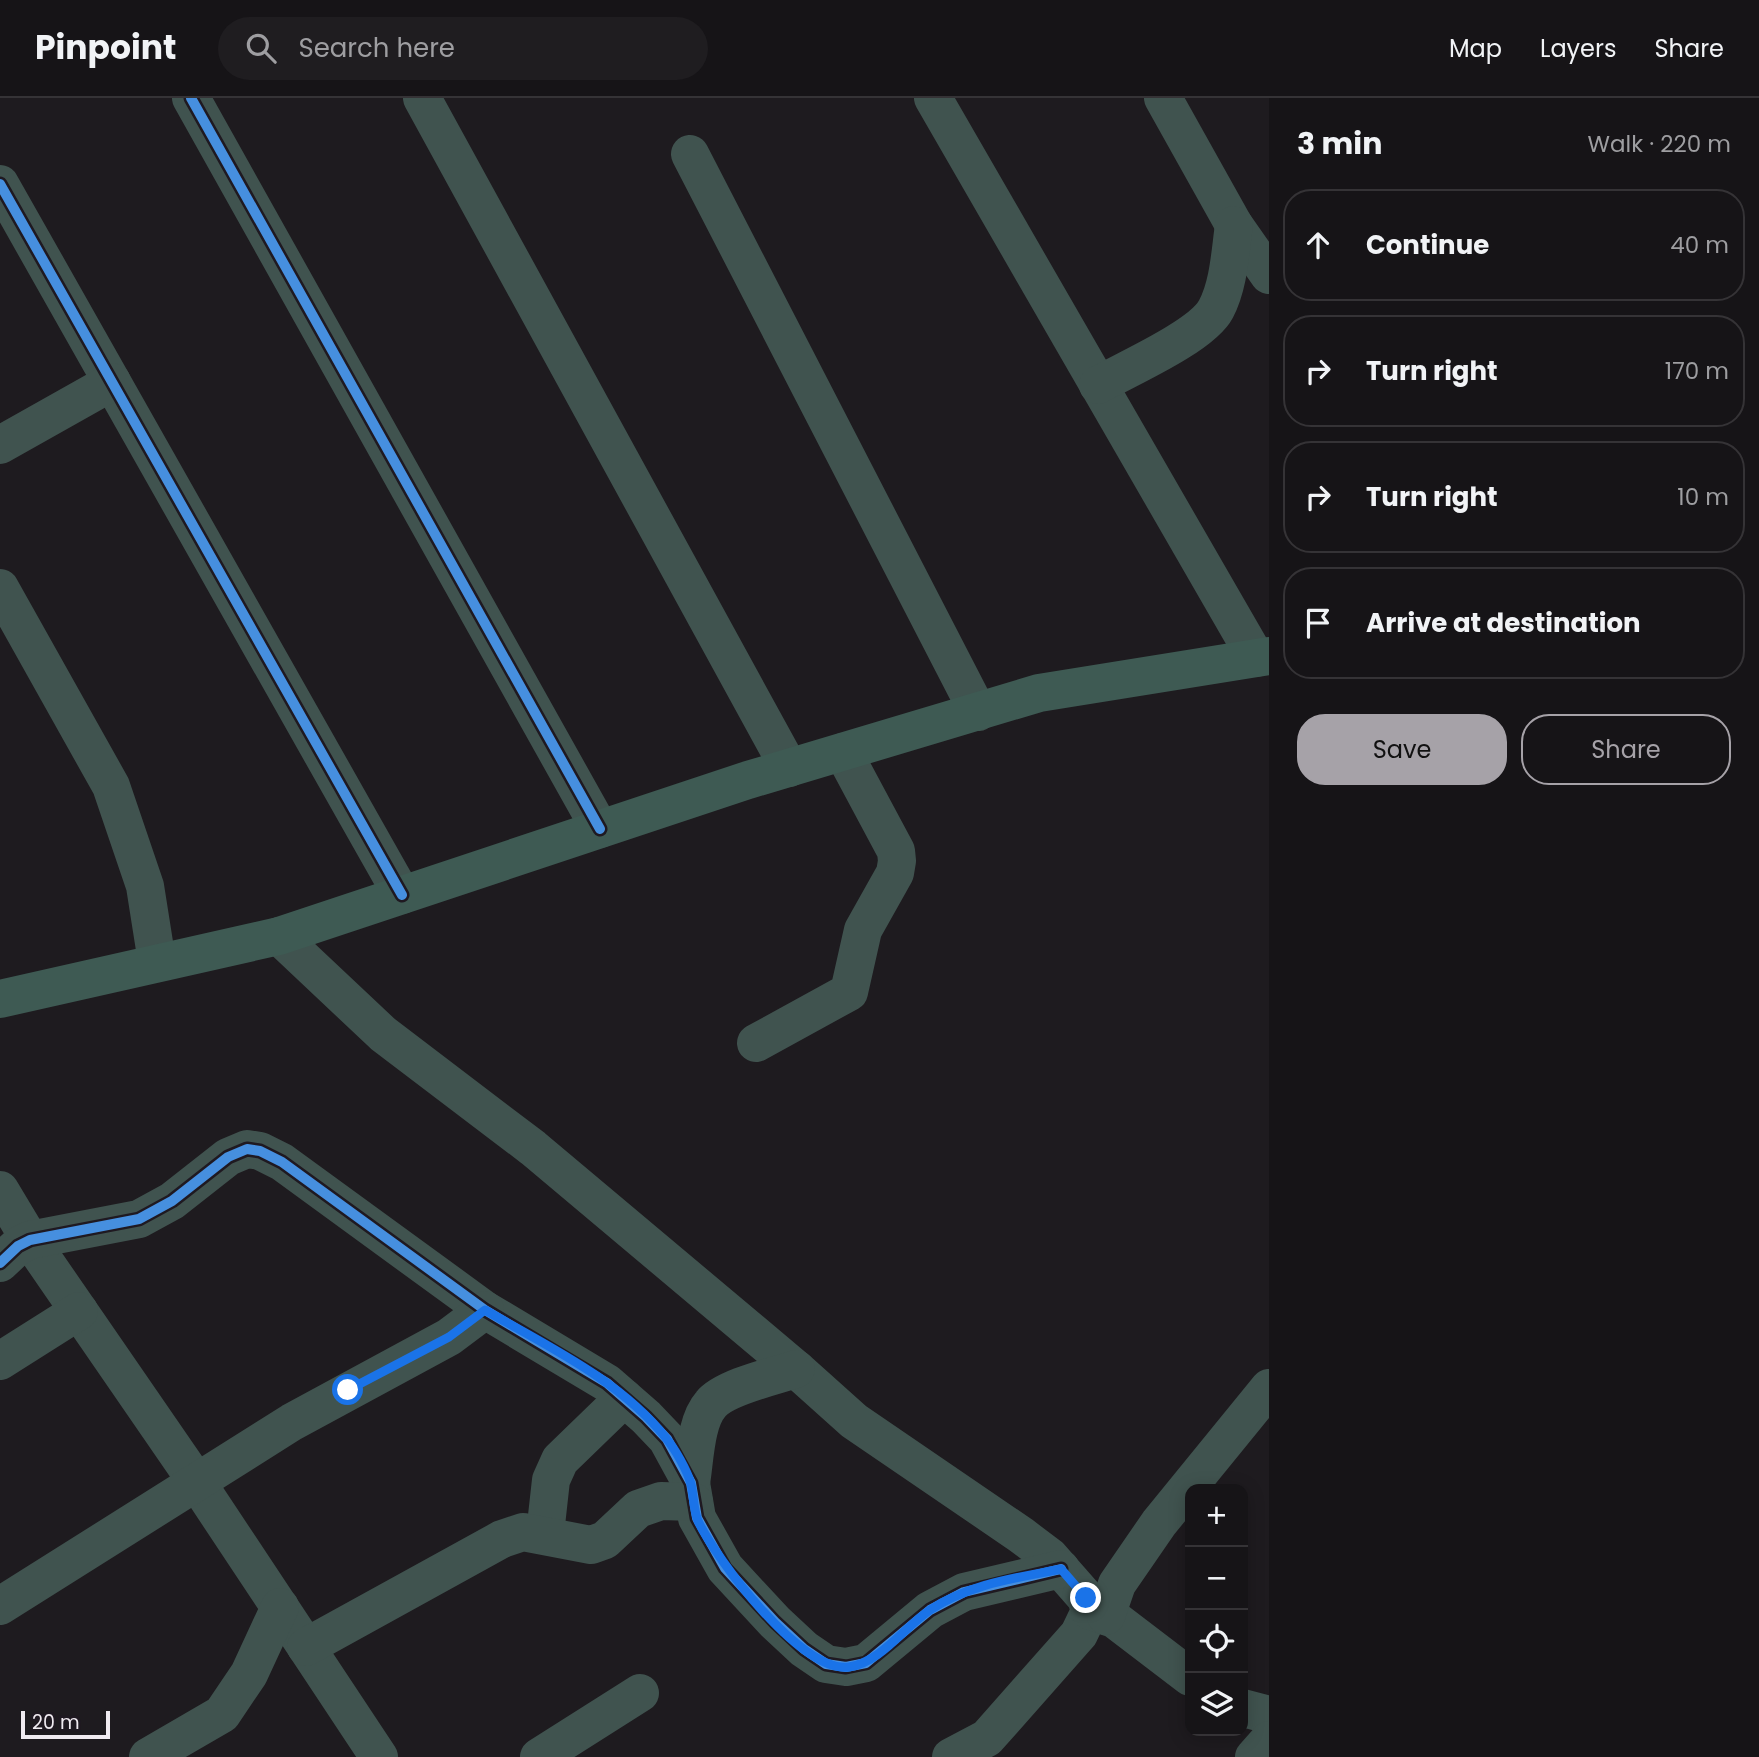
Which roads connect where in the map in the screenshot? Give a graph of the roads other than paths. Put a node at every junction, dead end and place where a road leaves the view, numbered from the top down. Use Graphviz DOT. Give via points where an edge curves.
graph roads {
  1 [pos="191,98"];
  2 [pos="422,98"];
  3 [pos="933,98"];
  4 [pos="1163,98"];
  5 [pos="690,155"];
  6 [pos="0,184"];
  7 [pos="1234,225"];
  8 [pos="1269,275"];
  9 [pos="112,382"];
  10 [pos="1098,385"];
  11 [pos="0,445"];
  12 [pos="0,588"];
  13 [pos="1263,657"];
  14 [pos="978,712"];
  15 [pos="843,752"];
  16 [pos="789,768"];
  17 [pos="600,830"];
  18 [pos="402,895"];
  19 [pos="279,936"];
  20 [pos="157,962"];
  21 [pos="0,999"];
  22 [pos="756,1043"];
  23 [pos="0,1190"];
  24 [pos="30,1240"];
  25 [pos="0,1263"];
  26 [pos="485,1310"];
  27 [pos="79,1311"];
  28 [pos="0,1361"];
  29 [pos="796,1369"];
  30 [pos="1269,1388"];
  31 [pos="624,1398"];
  32 [pos="197,1481"];
  33 [pos="692,1492"];
  34 [pos="545,1534"];
  35 [pos="1061,1569"];
  36 [pos="0,1606"];
  37 [pos="280,1607"];
  38 [pos="1098,1614"];
  39 [pos="306,1647"];
  40 [pos="1185,1673"];
  41 [pos="640,1693"];
  42 [pos="1248,1709"];
  43 [pos="1269,1715"];
  44 [pos="1269,1740"];
  45 [pos="148,1757"];
  46 [pos="379,1757"];
  47 [pos="539,1757"];
  48 [pos="951,1757"];
  49 [pos="1254,1757"];
  1 -- 17 [label="street"];
  2 -- 16 [label="street"];
  3 -- 10 [label="street"];
  4 -- 7 [label="street"];
  5 -- 14 [label="street"];
  6 -- 9 [label="street"];
  7 -- 8 [label="street"];
  7 -- 10 [label="street" via="1222,295 1214,312 1200,328"];
  9 -- 11 [label="street"];
  9 -- 18 [label="street"];
  10 -- 13 [label="street"];
  12 -- 20 [label="street" via="111,786 145,886"];
  13 -- 14 [label="main road" via="1039,693"];
  14 -- 15 [label="main road"];
  15 -- 16 [label="main road"];
  15 -- 22 [label="street" via="896,850 895,873 863,930 849,992"];
  16 -- 17 [label="main road"];
  17 -- 18 [label="main road"];
  18 -- 19 [label="main road"];
  19 -- 20 [label="main road"];
  19 -- 29 [label="street" via="383,1034 533,1148"];
  20 -- 21 [label="main road"];
  23 -- 24 [label="street"];
  24 -- 25 [label="street"];
  24 -- 26 [label="street" via="138,1219 172,1201 228,1157 247,1149 282,1162"];
  24 -- 27 [label="street"];
  26 -- 31 [label="street" via="576,1363"];
  26 -- 32 [label="street" via="449,1337 348,1390"];
  27 -- 28 [label="street"];
  27 -- 32 [label="street"];
  29 -- 33 [label="street" via="712,1402 702,1426"];
  29 -- 35 [label="street" via="854,1421 1021,1535"];
  30 -- 38 [label="street" via="1159,1523"];
  31 -- 33 [label="street" via="667,1439"];
  31 -- 34 [label="street" via="560,1460 551,1479"];
  32 -- 36 [label="street"];
  32 -- 37 [label="street"];
  33 -- 34 [label="street" via="639,1509 606,1540 592,1545"];
  33 -- 35 [label="street" via="697,1518 725,1568 804,1649 826,1664 846,1668 866,1663 930,1610 964,1592"];
  34 -- 39 [label="street" via="523,1532 502,1539"];
  35 -- 38 [label="street"];
  37 -- 39 [label="street"];
  37 -- 45 [label="street" via="249,1674 222,1714"];
  38 -- 40 [label="street" via="1114,1619"];
  38 -- 48 [label="street" via="987,1738"];
  39 -- 46 [label="street"];
  41 -- 47 [label="street"];
  42 -- 43 [label="street"];
  44 -- 49 [label="street"];
}
